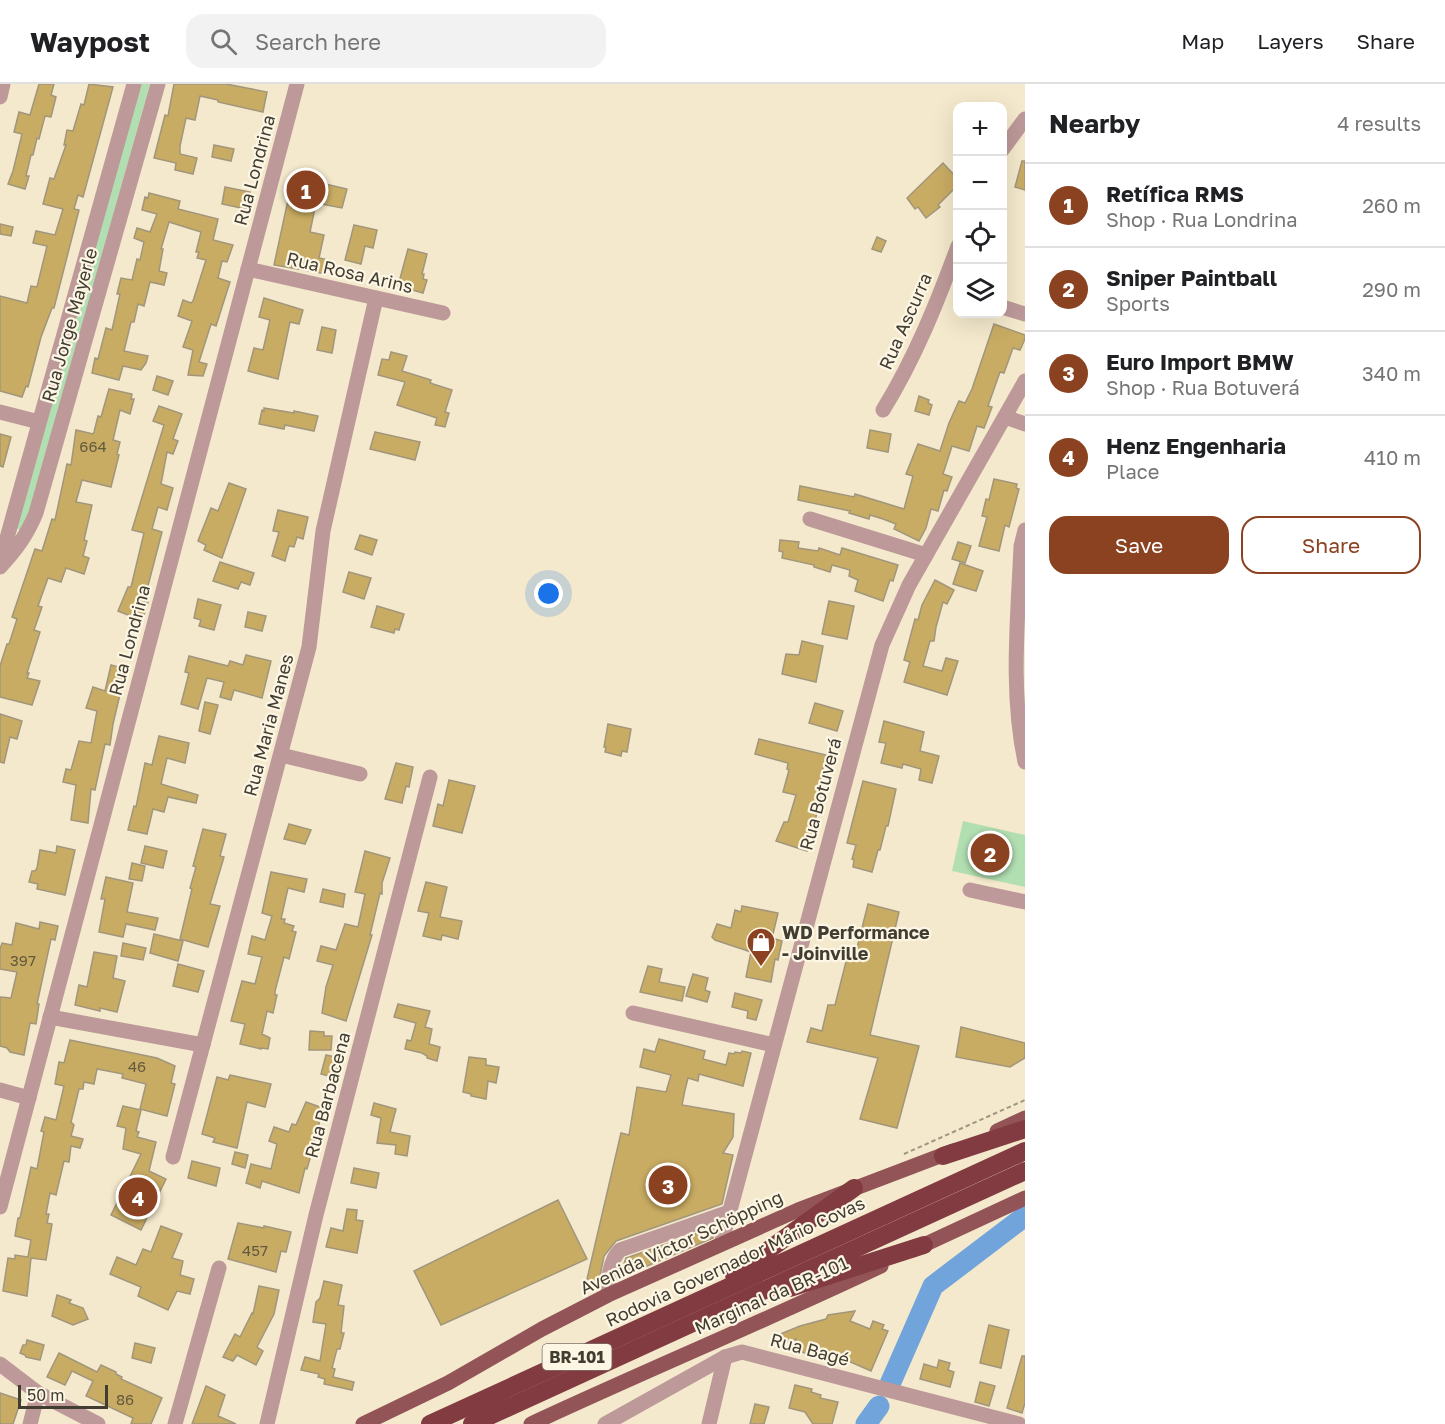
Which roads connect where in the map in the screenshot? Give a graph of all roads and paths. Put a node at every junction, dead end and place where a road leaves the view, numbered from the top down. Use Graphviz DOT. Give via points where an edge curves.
graph roads {
  1 [pos="3,84"];
  2 [pos="134,84"];
  3 [pos="158,84"];
  4 [pos="297,84"];
  5 [pos="0,97"];
  6 [pos="1025,119"];
  7 [pos="1007,143"];
  8 [pos="953,258"];
  9 [pos="248,269"];
  10 [pos="942,290"];
  11 [pos="953,293"];
  12 [pos="376,298"];
  13 [pos="1007,309"];
  14 [pos="443,313"];
  15 [pos="1025,314"];
  16 [pos="1025,381"];
  17 [pos="883,410"];
  18 [pos="0,412"];
  19 [pos="1005,417"];
  20 [pos="39,422"];
  21 [pos="1025,424"];
  22 [pos="810,519"];
  23 [pos="1025,530"];
  24 [pos="926,555"];
  25 [pos="0,565"];
  26 [pos="281,755"];
  27 [pos="1025,762"];
  28 [pos="360,774"];
  29 [pos="430,777"];
  30 [pos="970,890"];
  31 [pos="1025,902"];
  32 [pos="633,1013"];
  33 [pos="50,1017"];
  34 [pos="203,1045"];
  35 [pos="774,1045"];
  36 [pos="0,1090"];
  37 [pos="29,1098"];
  38 [pos="1025,1118"];
  39 [pos="1025,1129"];
  40 [pos="1025,1151"];
  41 [pos="942,1156"];
  42 [pos="173,1157"];
  43 [pos="1025,1171"];
  44 [pos="854,1188"];
  45 [pos="1025,1198"];
  46 [pos="0,1207"];
  47 [pos="729,1212"];
  48 [pos="721,1244"];
  49 [pos="924,1245"];
  50 [pos="219,1268"];
  51 [pos="608,1295"];
  52 [pos="700,1300"];
  53 [pos="714,1313"];
  54 [pos="726,1358"];
  55 [pos="0,1364"];
  56 [pos="38,1393"];
  57 [pos="30,1424"];
  58 [pos="98,1424"];
  59 [pos="175,1424"];
  60 [pos="267,1424"];
  61 [pos="363,1424"];
  62 [pos="430,1424"];
  63 [pos="472,1424"];
  64 [pos="531,1424"];
  65 [pos="605,1424"];
  66 [pos="709,1424"];
  67 [pos="1019,1424"];
  1 -- 5 [label="street"];
  2 -- 20 [label="street, Rua Jorge Mayerle"];
  3 -- 25 [label="street, Rua Jorge Mayerle" via="36,513 18,548"];
  4 -- 9 [label="street, Rua Londrina"];
  6 -- 7 [label="street"];
  8 -- 10 [label="street, Rua Ascurra"];
  9 -- 12 [label="street, Rua Rosa Arins"];
  9 -- 33 [label="street, Rua Londrina"];
  10 -- 11 [label="street"];
  10 -- 17 [label="street, Rua Ascurra"];
  12 -- 14 [label="street, Rua Rosa Arins"];
  12 -- 26 [label="street, Rua Maria Manes" via="323,531 309,647"];
  13 -- 15 [label="street"];
  16 -- 19 [label="street, Rua Botuverá"];
  18 -- 20 [label="street"];
  19 -- 21 [label="street"];
  19 -- 24 [label="street, Rua Botuverá"];
  20 -- 25 [label="street, Rua Jorge Mayerle"];
  22 -- 24 [label="street"];
  23 -- 27 [label="street" via="1017,651"];
  24 -- 35 [label="street, Rua Botuverá" via="899,604 873,673"];
  26 -- 28 [label="street"];
  26 -- 34 [label="street, Rua Maria Manes"];
  29 -- 60 [label="street, Rua Barbacena" via="316,1215"];
  30 -- 31 [label="street"];
  32 -- 35 [label="street"];
  33 -- 34 [label="street"];
  33 -- 37 [label="street, Rua Londrina"];
  34 -- 42 [label="street, Rua Maria Manes"];
  35 -- 47 [label="street, Rua Botuverá"];
  36 -- 37 [label="street"];
  37 -- 46 [label="street, Rua Londrina"];
  38 -- 41 [label="main road, Avenida Victor Schöpping"];
  39 -- 41 [label="highway"];
  40 -- 52 [label="highway, Rodovia Governador Mário Covas / BR-101"];
  41 -- 44 [label="main road, Avenida Victor Schöpping"];
  43 -- 53 [label="highway, BR-101"];
  44 -- 48 [label="main road, Avenida Victor Schöpping"];
  44 -- 52 [label="highway"];
  45 -- 49 [label="main road, Marginal da BR-101"];
  47 -- 48 [label="street, Rua Botuverá"];
  47 -- 51 [label="street" via="620,1250 614,1256"];
  48 -- 51 [label="main road, Avenida Victor Schöpping"];
  49 -- 53 [label="highway"];
  49 -- 64 [label="main road, Marginal da BR-101"];
  50 -- 59 [label="street"];
  51 -- 61 [label="main road, Avenida Victor Schöpping" via="448,1383"];
  52 -- 62 [label="highway, Rodovia Governador Mário Covas / BR-101"];
  53 -- 63 [label="highway, BR-101"];
  54 -- 65 [label="street, Rua Bagé"];
  54 -- 66 [label="street"];
  54 -- 67 [label="street, Rua Bagé" via="751,1353"];
  55 -- 56 [label="street"];
  56 -- 57 [label="street"];
  56 -- 58 [label="street"];
}
